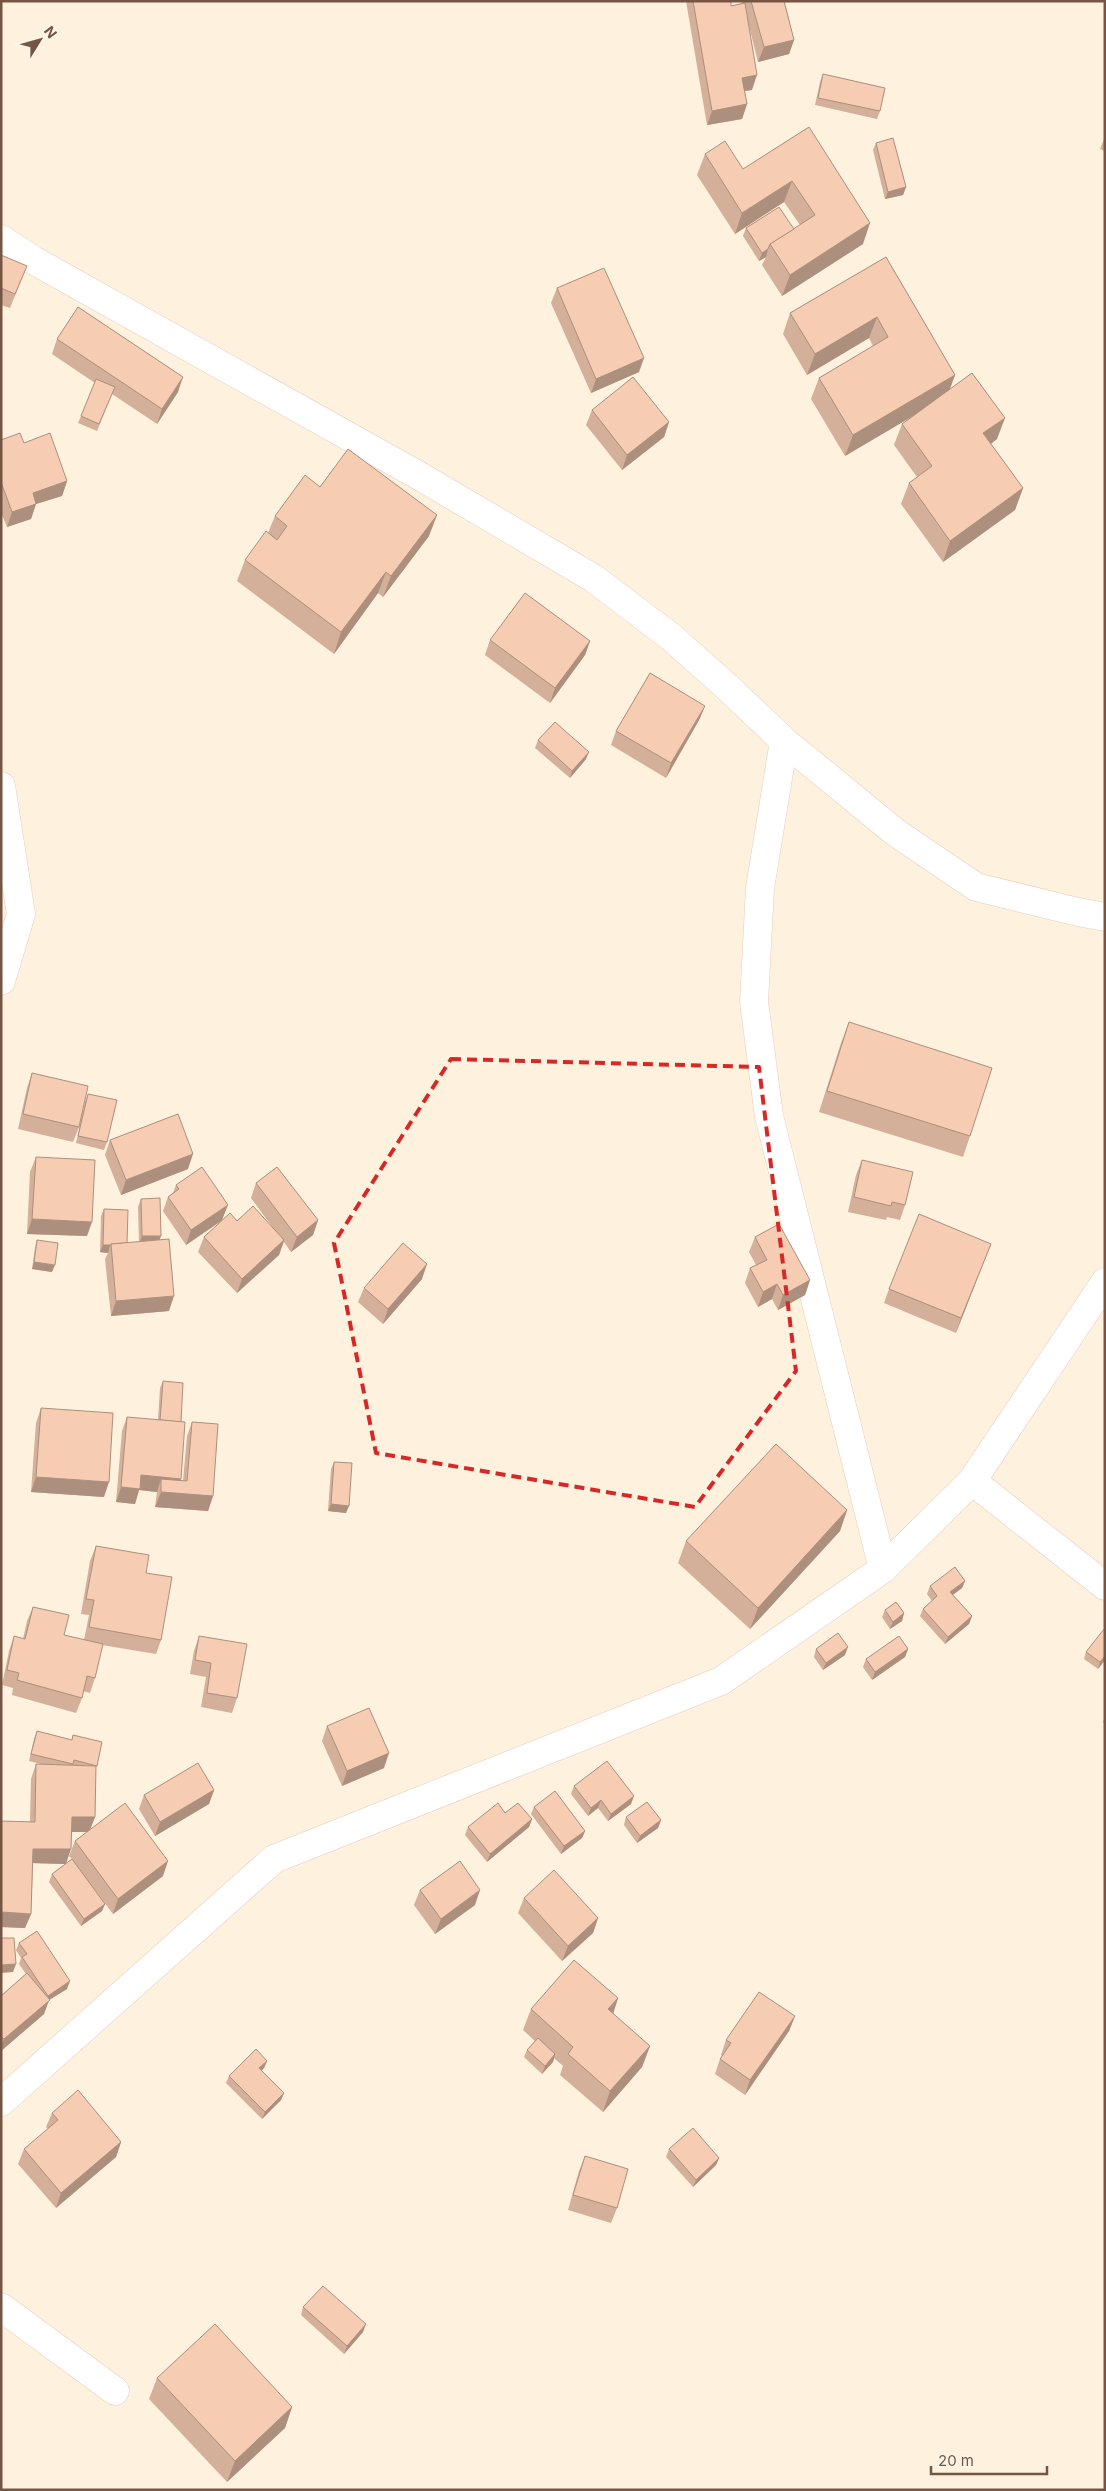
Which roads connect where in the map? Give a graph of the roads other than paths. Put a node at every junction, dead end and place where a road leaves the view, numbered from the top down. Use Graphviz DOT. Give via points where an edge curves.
graph roads {
  1 [pos="1,239"];
  2 [pos="784,741"];
  3 [pos="1,786"];
  4 [pos="1105,916"];
  5 [pos="1,981"];
  6 [pos="1105,1282"];
  7 [pos="972,1481"];
  8 [pos="883,1569"];
  9 [pos="1105,1586"];
  10 [pos="1,2102"];
  11 [pos="1,2307"];
  12 [pos="115,2391"];
  1 -- 2 [label="street" via="593,578 671,637"];
  2 -- 4 [label="street" via="895,832 976,887"];
  2 -- 8 [label="street" via="760,888 754,1002 769,1116"];
  3 -- 5 [label="street" via="21,914"];
  6 -- 7 [label="street"];
  7 -- 8 [label="street"];
  7 -- 9 [label="street"];
  8 -- 10 [label="street" via="721,1681 274,1859"];
  11 -- 12 [label="street"];
}
